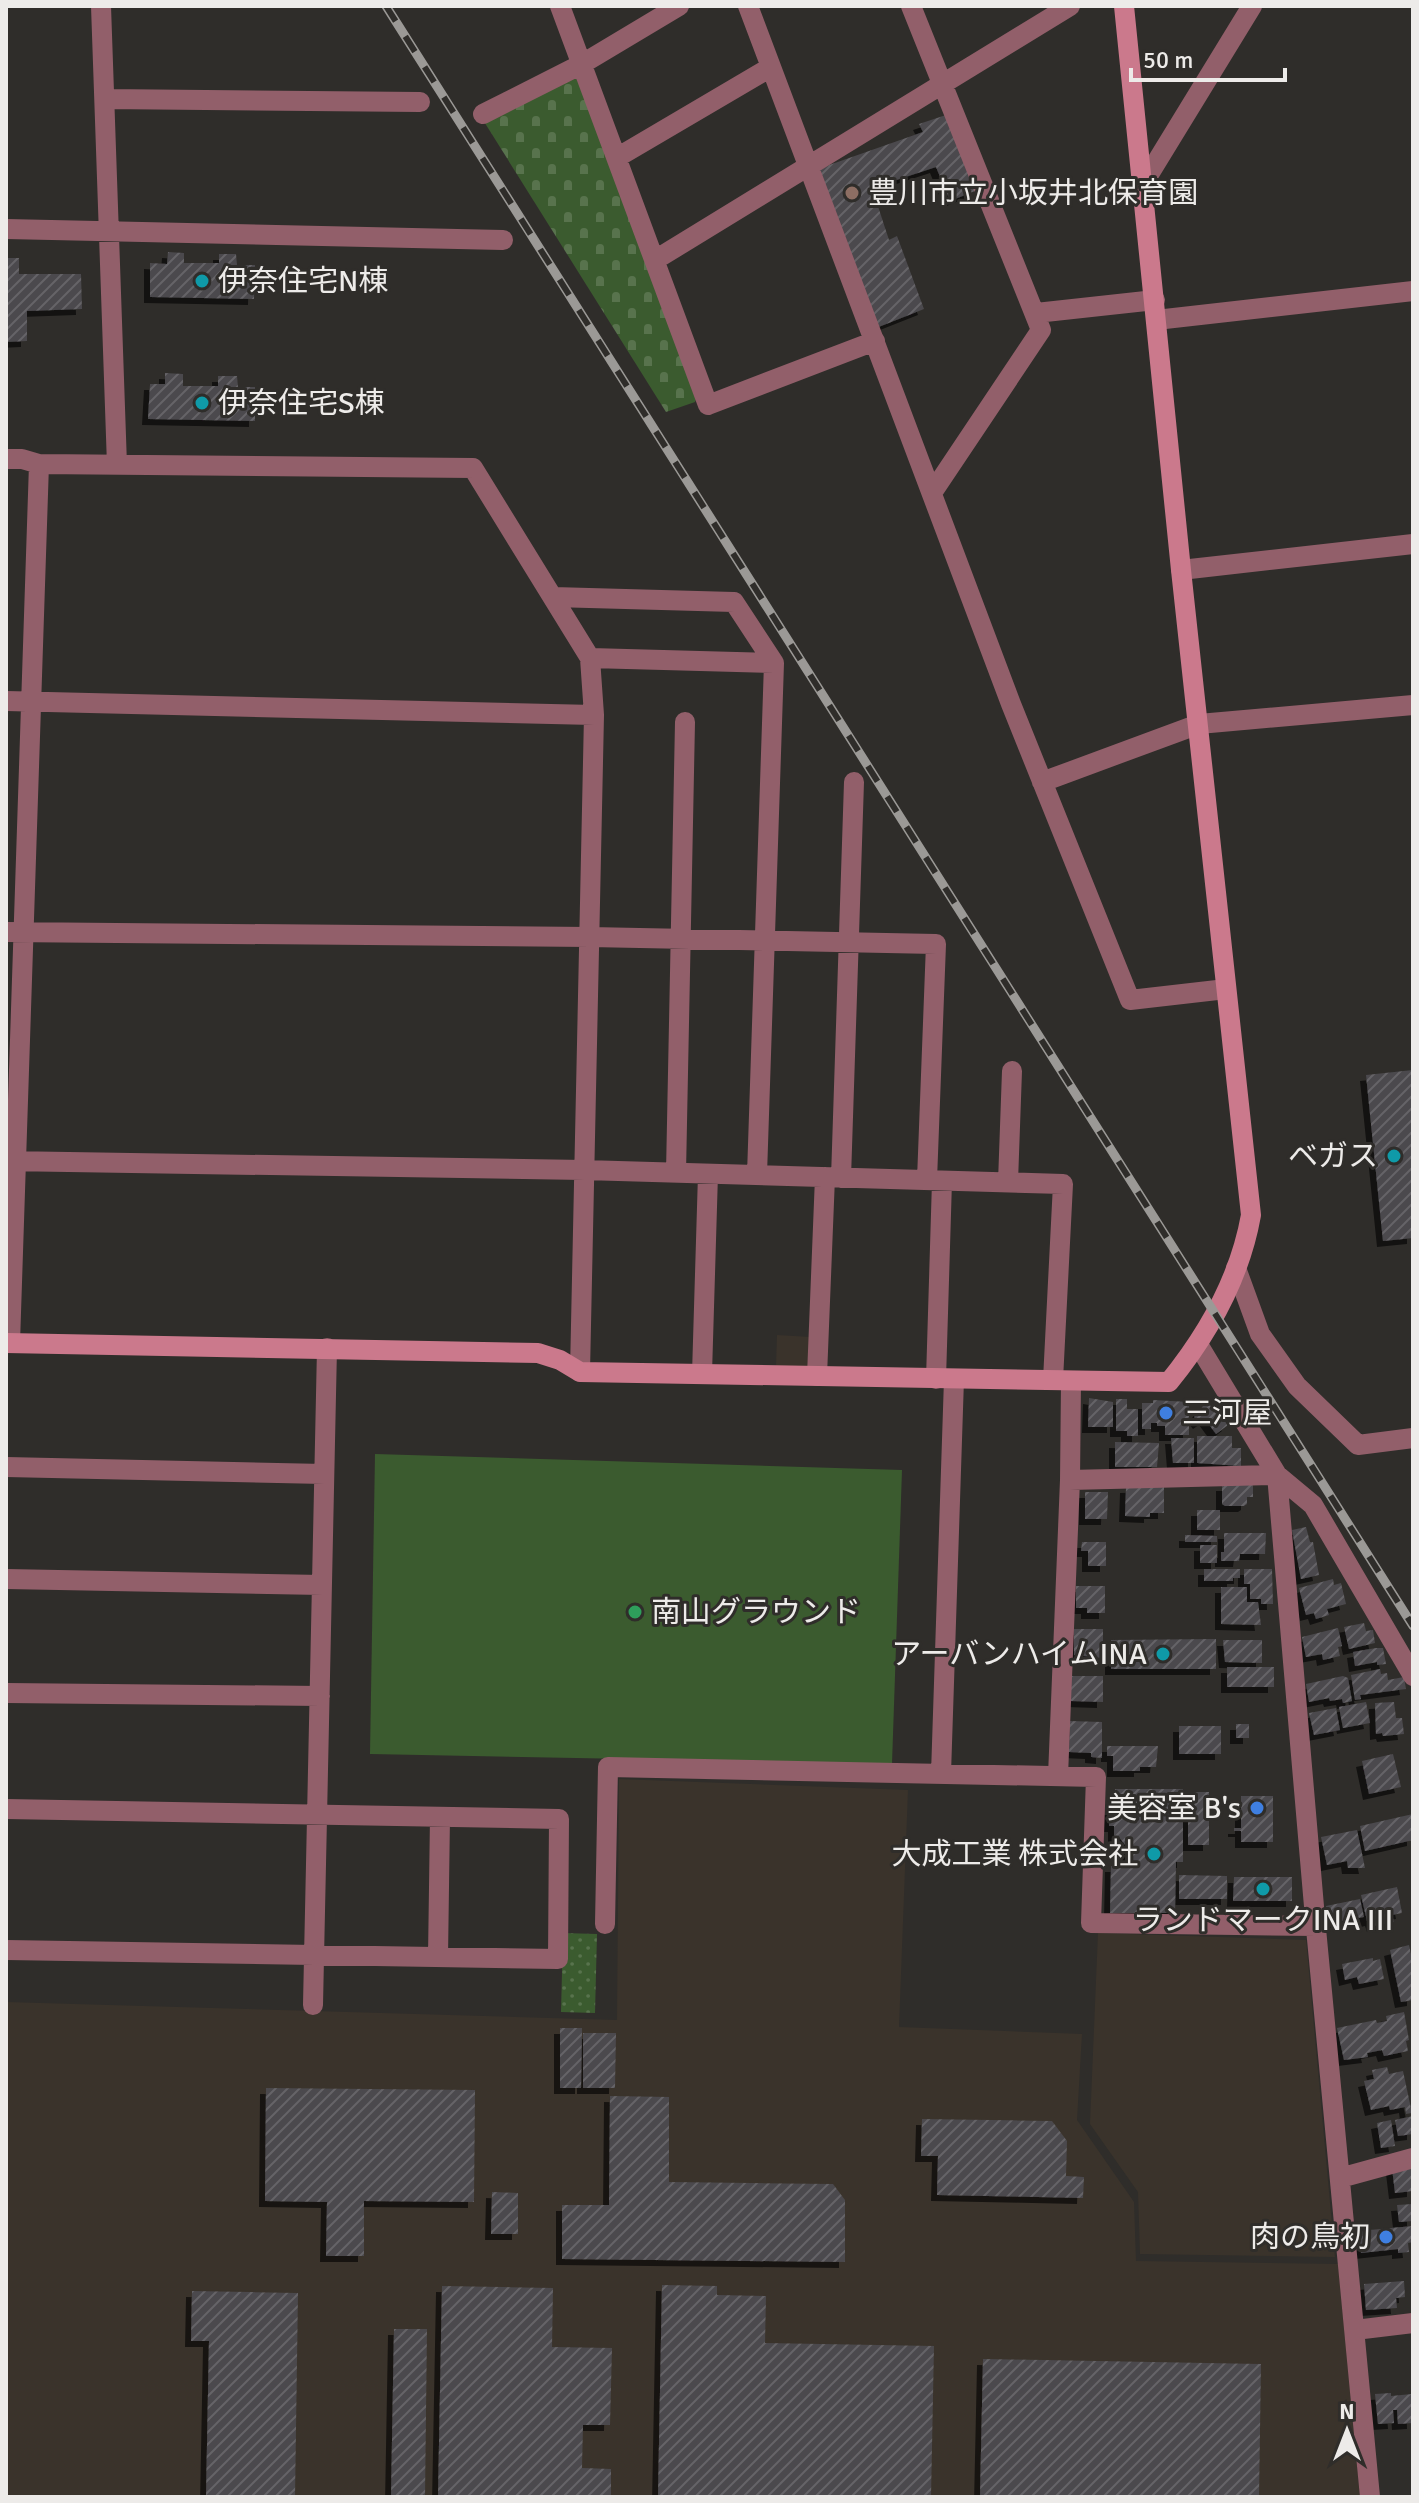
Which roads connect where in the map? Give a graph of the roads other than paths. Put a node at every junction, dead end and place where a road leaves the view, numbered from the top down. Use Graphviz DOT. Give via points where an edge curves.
graph roads {
  1 [pos="101,6"];
  2 [pos="560,6"];
  3 [pos="679,6"];
  4 [pos="748,6"];
  5 [pos="911,6"];
  6 [pos="1070,6"];
  7 [pos="1124,6"];
  8 [pos="1252,6"];
  9 [pos="582,64"];
  10 [pos="771,67"];
  11 [pos="943,84"];
  12 [pos="105,99"];
  13 [pos="420,102"];
  14 [pos="483,114"];
  15 [pos="618,157"];
  16 [pos="808,166"];
  17 [pos="1143,184"];
  18 [pos="6,229"];
  19 [pos="110,231"];
  20 [pos="503,240"];
  21 [pos="655,260"];
  22 [pos="1413,291"];
  23 [pos="1155,310"];
  24 [pos="1036,313"];
  25 [pos="875,341"];
  26 [pos="6,459"];
  27 [pos="39,464"];
  28 [pos="117,465"];
  29 [pos="932,493"];
  30 [pos="1413,544"];
  31 [pos="1181,570"];
  32 [pos="553,597"];
  33 [pos="590,658"];
  34 [pos="774,663"];
  35 [pos="6,701"];
  36 [pos="31,702"];
  37 [pos="1413,705"];
  38 [pos="594,715"];
  39 [pos="685,722"];
  40 [pos="1199,724"];
  41 [pos="854,782"];
  42 [pos="1042,782"];
  43 [pos="15,932"];
  44 [pos="590,937"];
  45 [pos="680,939"];
  46 [pos="765,940"];
  47 [pos="849,942"];
  48 [pos="1226,989"];
  49 [pos="1012,1071"];
  50 [pos="11,1161"];
  51 [pos="584,1170"];
  52 [pos="676,1173"];
  53 [pos="708,1174"];
  54 [pos="757,1175"];
  55 [pos="833,1177"];
  56 [pos="934,1180"];
  57 [pos="1008,1182"];
  58 [pos="1236,1268"];
  59 [pos="8,1343"];
  60 [pos="1199,1346"];
  61 [pos="327,1348"];
  62 [pos="580,1372"];
  63 [pos="702,1374"];
  64 [pos="817,1376"];
  65 [pos="945,1379"];
  66 [pos="1062,1380"];
  67 [pos="1413,1438"];
  68 [pos="6,1467"];
  69 [pos="324,1474"];
  70 [pos="1277,1475"];
  71 [pos="1070,1480"];
  72 [pos="6,1579"];
  73 [pos="322,1585"];
  74 [pos="1413,1676"];
  75 [pos="6,1693"];
  76 [pos="320,1696"];
  77 [pos="941,1774"];
  78 [pos="1058,1776"];
  79 [pos="6,1809"];
  80 [pos="317,1815"];
  81 [pos="440,1817"];
  82 [pos="605,1924"];
  83 [pos="1316,1926"];
  84 [pos="6,1950"];
  85 [pos="314,1955"];
  86 [pos="438,1957"];
  87 [pos="313,2005"];
  88 [pos="1413,2158"];
  89 [pos="1340,2178"];
  90 [pos="1413,2323"];
  91 [pos="1355,2330"];
  92 [pos="1370,2497"];
  1 -- 12 [label="street"];
  2 -- 9 [label="street"];
  3 -- 9 [label="street"];
  4 -- 10 [label="street"];
  5 -- 11 [label="street"];
  6 -- 11 [label="street"];
  7 -- 17 [label="street"];
  8 -- 17 [label="street"];
  9 -- 14 [label="street"];
  9 -- 15 [label="street"];
  10 -- 15 [label="street"];
  10 -- 16 [label="street"];
  11 -- 16 [label="street"];
  11 -- 24 [label="street"];
  12 -- 13 [label="street"];
  12 -- 19 [label="street"];
  15 -- 21 [label="street"];
  16 -- 21 [label="street"];
  16 -- 25 [label="street"];
  17 -- 23 [label="street"];
  18 -- 19 [label="street"];
  19 -- 20 [label="street"];
  19 -- 28 [label="street"];
  21 -- 25 [label="street" via="708,405"];
  22 -- 23 [label="street"];
  23 -- 24 [label="street"];
  23 -- 31 [label="street"];
  24 -- 29 [label="street" via="1041,330"];
  25 -- 29 [label="street"];
  26 -- 27 [label="street"];
  27 -- 28 [label="street"];
  27 -- 36 [label="street"];
  28 -- 32 [label="street" via="473,468"];
  29 -- 42 [label="street"];
  30 -- 31 [label="street"];
  31 -- 40 [label="street"];
  32 -- 33 [label="street"];
  32 -- 34 [label="street" via="734,602"];
  33 -- 34 [label="street"];
  33 -- 38 [label="street"];
  34 -- 46 [label="street"];
  35 -- 36 [label="street"];
  36 -- 38 [label="street"];
  36 -- 43 [label="street"];
  37 -- 40 [label="street"];
  38 -- 44 [label="street"];
  39 -- 45 [label="street"];
  40 -- 42 [label="street"];
  40 -- 48 [label="street"];
  41 -- 47 [label="street"];
  42 -- 48 [label="street" via="1130,1000"];
  43 -- 44 [label="street"];
  43 -- 50 [label="street"];
  44 -- 45 [label="street"];
  44 -- 51 [label="street"];
  45 -- 46 [label="street"];
  45 -- 52 [label="street"];
  46 -- 47 [label="street"];
  46 -- 54 [label="street"];
  47 -- 55 [label="street"];
  47 -- 56 [label="street" via="936,944"];
  48 -- 58 [label="street" via="1251,1215"];
  49 -- 57 [label="street"];
  50 -- 51 [label="street"];
  50 -- 59 [label="street"];
  51 -- 52 [label="street"];
  51 -- 62 [label="street"];
  52 -- 53 [label="street"];
  53 -- 54 [label="street"];
  53 -- 63 [label="street"];
  54 -- 55 [label="street"];
  55 -- 56 [label="street"];
  55 -- 64 [label="street"];
  56 -- 57 [label="street"];
  56 -- 65 [label="street"];
  57 -- 66 [label="street" via="1063,1184"];
  58 -- 60 [label="street"];
  58 -- 67 [label="street" via="1260,1334 1297,1386 1358,1445"];
  59 -- 61 [label="street"];
  60 -- 66 [label="street" via="1169,1382"];
  60 -- 70 [label="street"];
  61 -- 62 [label="street" via="538,1353"];
  61 -- 69 [label="street"];
  62 -- 63 [label="street"];
  63 -- 64 [label="street"];
  64 -- 65 [label="street"];
  65 -- 66 [label="street"];
  65 -- 77 [label="street"];
  66 -- 71 [label="street"];
  68 -- 69 [label="street"];
  69 -- 73 [label="street"];
  70 -- 71 [label="street"];
  70 -- 74 [label="street" via="1313,1505"];
  70 -- 83 [label="street"];
  71 -- 78 [label="street"];
  72 -- 73 [label="street"];
  73 -- 76 [label="street"];
  75 -- 76 [label="street"];
  76 -- 80 [label="street"];
  77 -- 78 [label="street"];
  77 -- 82 [label="street" via="608,1767"];
  78 -- 83 [label="street" via="1096,1777 1091,1923"];
  79 -- 80 [label="street"];
  80 -- 81 [label="street"];
  80 -- 85 [label="street"];
  81 -- 86 [label="street"];
  81 -- 86 [label="street" via="559,1819 558,1959"];
  83 -- 89 [label="street"];
  84 -- 85 [label="street"];
  85 -- 86 [label="street"];
  85 -- 87 [label="street"];
  88 -- 89 [label="street"];
  89 -- 91 [label="street"];
  90 -- 91 [label="street"];
  91 -- 92 [label="street"];
}
